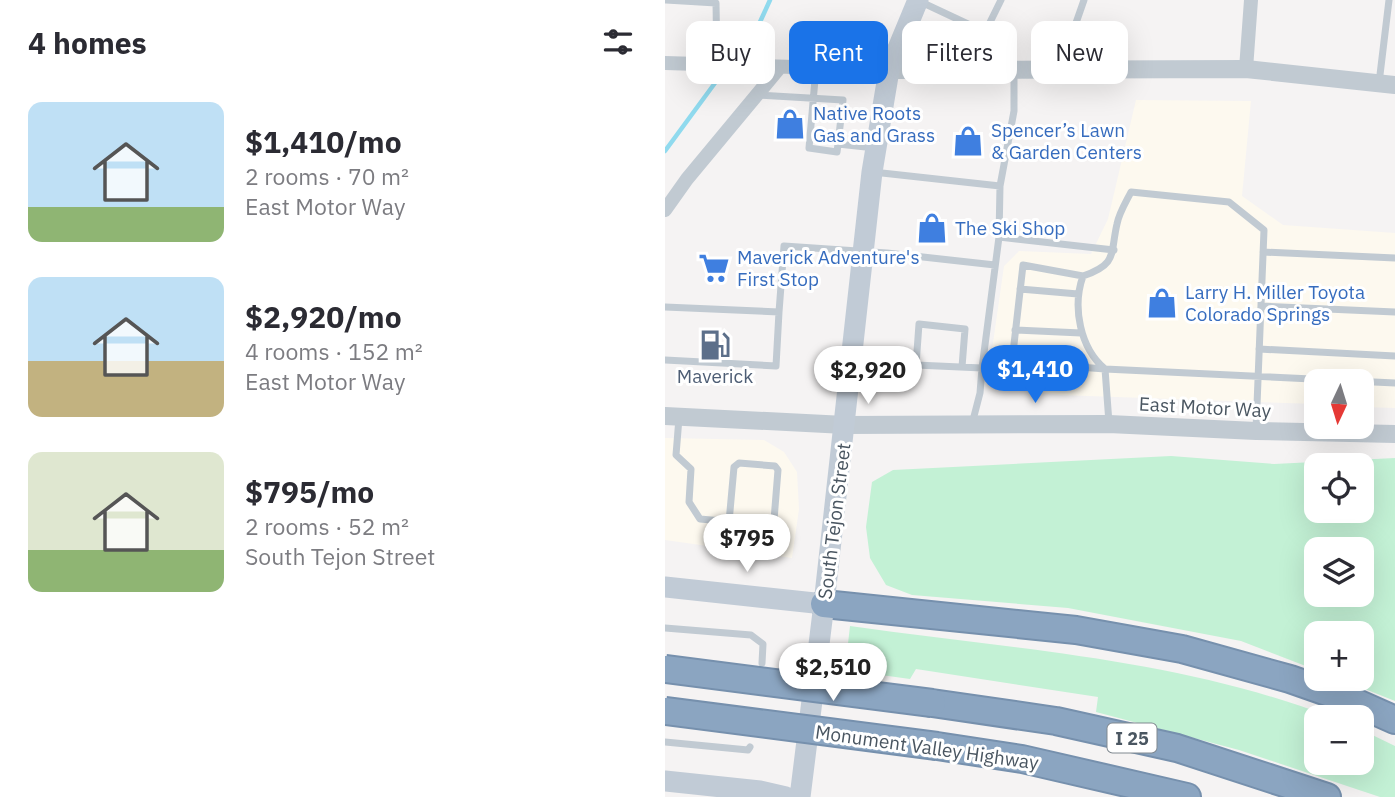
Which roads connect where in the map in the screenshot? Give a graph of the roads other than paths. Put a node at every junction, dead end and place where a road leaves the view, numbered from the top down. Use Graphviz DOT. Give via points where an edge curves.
graph roads {
  1 [pos="666,0"];
  2 [pos="918,0"];
  3 [pos="1000,0"];
  4 [pos="1084,0"];
  5 [pos="1251,0"];
  6 [pos="1389,0"];
  7 [pos="717,1"];
  8 [pos="910,20"];
  9 [pos="715,21"];
  10 [pos="962,21"];
  11 [pos="990,21"];
  12 [pos="1077,21"];
  13 [pos="665,63"];
  14 [pos="686,63"];
  15 [pos="775,67"];
  16 [pos="780,67"];
  17 [pos="789,67"];
  18 [pos="1245,68"];
  19 [pos="1128,69"];
  20 [pos="889,70"];
  21 [pos="902,70"];
  22 [pos="814,84"];
  23 [pos="1014,84"];
  24 [pos="1387,84"];
  25 [pos="758,95"];
  26 [pos="813,99"];
  27 [pos="838,144"];
  28 [pos="876,149"];
  29 [pos="872,172"];
  30 [pos="1000,186"];
  31 [pos="665,210"];
  32 [pos="999,237"];
  33 [pos="1114,250"];
  34 [pos="863,252"];
  35 [pos="1263,252"];
  36 [pos="1395,258"];
  37 [pos="995,265"];
  38 [pos="1083,276"];
  39 [pos="1020,289"];
  40 [pos="1078,294"];
  41 [pos="1261,306"];
  42 [pos="665,307"];
  43 [pos="779,312"];
  44 [pos="1395,312"];
  45 [pos="1016,330"];
  46 [pos="1081,333"];
  47 [pos="1259,349"];
  48 [pos="1395,356"];
  49 [pos="665,360"];
  50 [pos="1012,362"];
  51 [pos="963,367"];
  52 [pos="982,368"];
  53 [pos="1105,369"];
  54 [pos="1258,376"];
  55 [pos="1395,383"];
  56 [pos="672,417"];
  57 [pos="1109,424"];
  58 [pos="845,425"];
  59 [pos="972,425"];
  60 [pos="1256,431"];
  61 [pos="1395,434"];
  62 [pos="729,522"];
  63 [pos="665,587"];
  64 [pos="824,604"];
  65 [pos="665,628"];
  66 [pos="762,663"];
  67 [pos="665,669"];
  68 [pos="665,712"];
  69 [pos="1395,720"];
  70 [pos="665,742"];
  71 [pos="750,747"];
  72 [pos="665,780"];
  73 [pos="786,797"];
  74 [pos="800,797"];
  75 [pos="1187,797"];
  76 [pos="1327,797"];
  1 -- 7 [label="lane"];
  2 -- 8 [label="main road, South Tejon Street"];
  2 -- 10 [label="lane"];
  3 -- 11 [label="lane"];
  4 -- 12 [label="lane"];
  5 -- 18 [label="street"];
  6 -- 24 [label="lane"];
  7 -- 9 [label="lane"];
  8 -- 20 [label="main road, South Tejon Street"];
  13 -- 14 [label="street"];
  15 -- 16 [label="street"];
  16 -- 17 [label="street"];
  16 -- 25 [label="street"];
  18 -- 19 [label="street"];
  18 -- 24 [label="street"];
  20 -- 21 [label="street"];
  20 -- 28 [label="main road, South Tejon Street"];
  22 -- 26 [label="lane"];
  23 -- 30 [label="lane" via="1014,111"];
  25 -- 26 [label="lane"];
  25 -- 31 [label="street"];
  26 -- 27 [label="lane" via="843,100"];
  26 -- 27 [label="lane" via="815,126 809,148 837,152"];
  27 -- 28 [label="lane"];
  28 -- 29 [label="main road, South Tejon Street"];
  29 -- 30 [label="lane"];
  29 -- 34 [label="main road, South Tejon Street"];
  30 -- 32 [label="lane"];
  32 -- 33 [label="lane"];
  32 -- 37 [label="lane"];
  33 -- 35 [label="lane" via="1117,222 1131,192 1229,202 1264,230"];
  33 -- 38 [label="lane" via="1099,271"];
  34 -- 37 [label="lane"];
  34 -- 43 [label="lane" via="785,246"];
  34 -- 58 [label="main road, South Tejon Street"];
  35 -- 36 [label="lane"];
  35 -- 41 [label="lane"];
  37 -- 52 [label="lane"];
  38 -- 39 [label="lane" via="1023,265"];
  38 -- 40 [label="lane"];
  39 -- 40 [label="lane"];
  39 -- 45 [label="lane"];
  40 -- 46 [label="lane"];
  41 -- 44 [label="lane"];
  41 -- 47 [label="lane"];
  42 -- 43 [label="lane"];
  43 -- 49 [label="lane" via="776,366"];
  45 -- 46 [label="lane"];
  45 -- 50 [label="lane"];
  46 -- 53 [label="lane" via="1093,359"];
  47 -- 48 [label="lane"];
  47 -- 54 [label="lane"];
  50 -- 52 [label="lane" via="988,360"];
  50 -- 53 [label="lane"];
  51 -- 51 [label="lane" via="916,365 919,324 965,329"];
  51 -- 52 [label="lane"];
  52 -- 59 [label="lane"];
  53 -- 54 [label="lane"];
  53 -- 57 [label="lane"];
  54 -- 55 [label="lane"];
  54 -- 60 [label="lane"];
  56 -- 58 [label="street, East Motor Way"];
  56 -- 62 [label="lane" via="676,455 691,469 689,502 700,519"];
  57 -- 59 [label="street, East Motor Way"];
  57 -- 60 [label="street, East Motor Way"];
  58 -- 59 [label="street, East Motor Way"];
  58 -- 64 [label="main road, South Tejon Street"];
  60 -- 61 [label="street, East Motor Way"];
  62 -- 62 [label="lane" via="766,525 774,520 775,466 739,463 734,467"];
  63 -- 64 [label="main road"];
  64 -- 69 [label="highway" via="1076,630 1182,649 1290,678"];
  64 -- 74 [label="main road, South Tejon Street"];
  65 -- 66 [label="lane" via="751,635 763,644"];
  67 -- 76 [label="highway, I 25, bridge" via="1056,721 1177,748"];
  68 -- 75 [label="highway, Monument Valley Highway / I 25, bridge" via="1022,759"];
  70 -- 71 [label="lane"];
  72 -- 73 [label="main road"];
}
